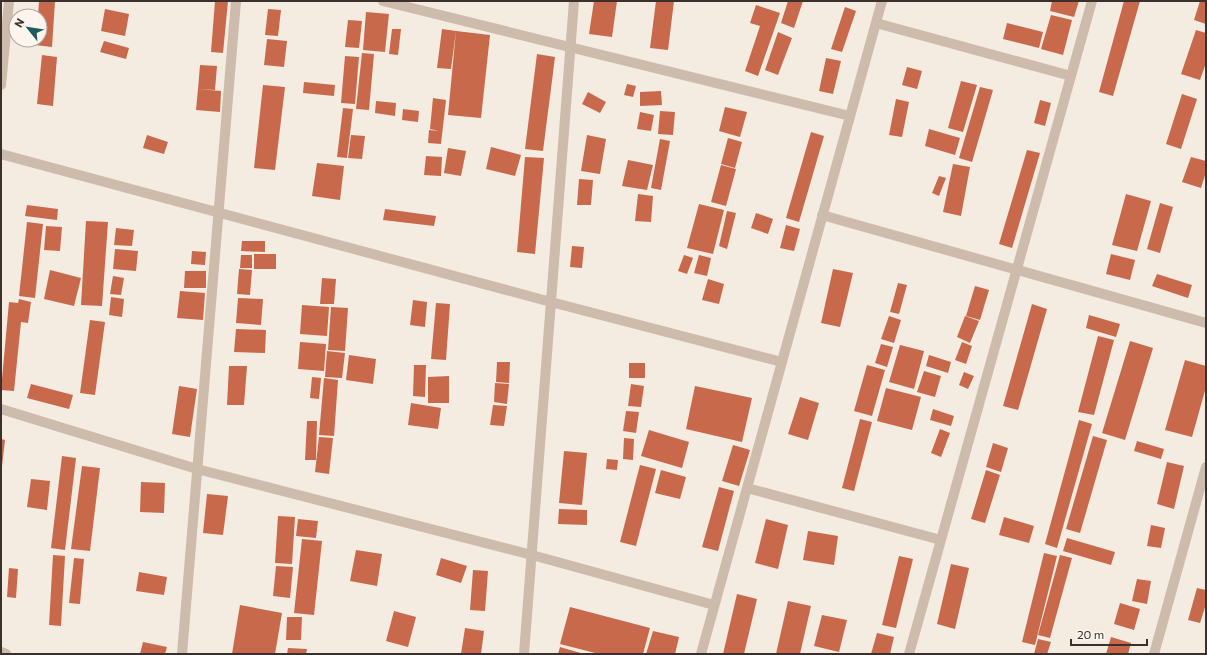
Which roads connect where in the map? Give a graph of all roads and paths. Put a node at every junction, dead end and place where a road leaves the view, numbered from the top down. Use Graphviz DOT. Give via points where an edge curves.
graph roads {
  1 [pos="9,1"];
  2 [pos="236,1"];
  3 [pos="383,1"];
  4 [pos="574,1"];
  5 [pos="882,1"];
  6 [pos="1092,1"];
  7 [pos="876,23"];
  8 [pos="570,48"];
  9 [pos="1071,76"];
  10 [pos="1,85"];
  11 [pos="850,116"];
  12 [pos="1,154"];
  13 [pos="218,212"];
  14 [pos="822,215"];
  15 [pos="1016,269"];
  16 [pos="551,302"];
  17 [pos="1206,323"];
  18 [pos="782,362"];
  19 [pos="1,409"];
  20 [pos="1206,467"];
  21 [pos="197,469"];
  22 [pos="747,488"];
  23 [pos="941,540"];
  24 [pos="532,555"];
  25 [pos="714,605"];
  26 [pos="1,652"];
  27 [pos="6,654"];
  28 [pos="182,654"];
  29 [pos="524,654"];
  30 [pos="701,654"];
  31 [pos="909,654"];
  32 [pos="1154,654"];
  1 -- 10 [label="street"];
  2 -- 13 [label="street"];
  3 -- 8 [label="street"];
  4 -- 8 [label="street"];
  5 -- 7 [label="street"];
  6 -- 9 [label="street"];
  7 -- 9 [label="street"];
  7 -- 11 [label="street"];
  8 -- 11 [label="street"];
  8 -- 16 [label="street"];
  9 -- 15 [label="street"];
  11 -- 14 [label="street"];
  12 -- 13 [label="street"];
  13 -- 16 [label="street"];
  13 -- 21 [label="street"];
  14 -- 15 [label="street"];
  14 -- 18 [label="street"];
  15 -- 17 [label="street"];
  15 -- 23 [label="street"];
  16 -- 18 [label="street"];
  16 -- 24 [label="street"];
  18 -- 22 [label="street"];
  19 -- 21 [label="street"];
  20 -- 32 [label="street"];
  21 -- 24 [label="street"];
  21 -- 28 [label="street"];
  22 -- 23 [label="street"];
  22 -- 25 [label="street"];
  23 -- 31 [label="street"];
  24 -- 25 [label="street"];
  24 -- 29 [label="street"];
  25 -- 30 [label="street"];
  26 -- 27 [label="street"];
}
